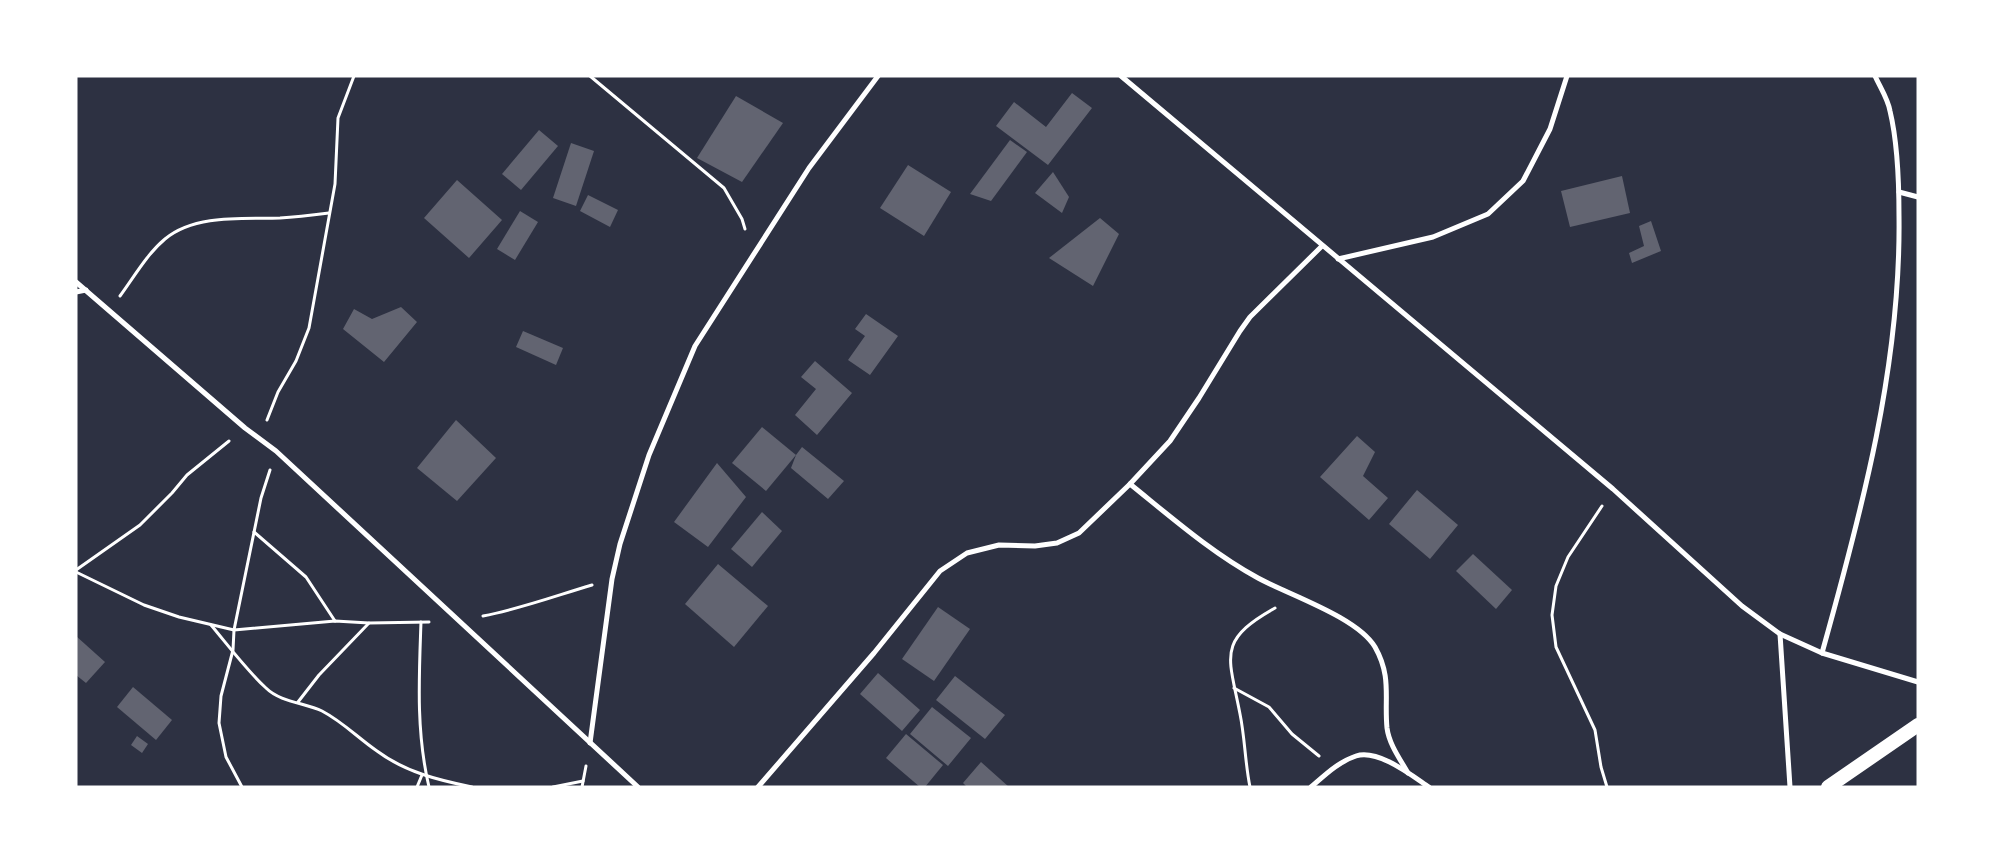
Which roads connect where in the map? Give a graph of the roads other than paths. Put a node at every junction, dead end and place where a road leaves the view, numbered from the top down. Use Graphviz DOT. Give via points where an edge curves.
graph roads {
  1 [pos="878,76"];
  2 [pos="1122,76"];
  3 [pos="1567,76"];
  4 [pos="1875,76"];
  5 [pos="1899,192"];
  6 [pos="1918,197"];
  7 [pos="1322,246"];
  8 [pos="1338,260"];
  9 [pos="76,282"];
  10 [pos="86,290"];
  11 [pos="76,292"];
  12 [pos="1130,484"];
  13 [pos="1780,634"];
  14 [pos="1822,653"];
  15 [pos="1918,682"];
  16 [pos="1918,724"];
  17 [pos="590,743"];
  18 [pos="1408,773"];
  19 [pos="638,787"];
  20 [pos="758,787"];
  21 [pos="1312,787"];
  22 [pos="1429,787"];
  23 [pos="1790,787"];
  24 [pos="1828,787"];
  1 -- 17 [label="street" via="809,168 695,346 649,455 620,544 612,579"];
  2 -- 7 [label="street"];
  3 -- 8 [label="street" via="1550,130 1523,181 1488,214 1433,237"];
  4 -- 5 [label="street" via="1890,109"];
  5 -- 6 [label="street"];
  5 -- 14 [label="street" via="1896,315 1882,411 1855,536"];
  7 -- 8 [label="street"];
  7 -- 12 [label="street" via="1250,317 1170,441"];
  8 -- 13 [label="street" via="1613,489 1742,606"];
  9 -- 10 [label="street"];
  10 -- 11 [label="street"];
  10 -- 17 [label="street" via="276,451"];
  12 -- 18 [label="street" via="1200,541 1258,578 1332,613 1374,645 1383,664 1387,686 1387,731"];
  12 -- 20 [label="street" via="1079,533 1057,543 999,545 967,553 940,571"];
  13 -- 14 [label="street"];
  13 -- 23 [label="street"];
  14 -- 15 [label="street"];
  16 -- 24 [label="highway"];
  17 -- 19 [label="street"];
  18 -- 21 [label="street" via="1381,758 1357,756 1333,767"];
  18 -- 22 [label="street"];
}
